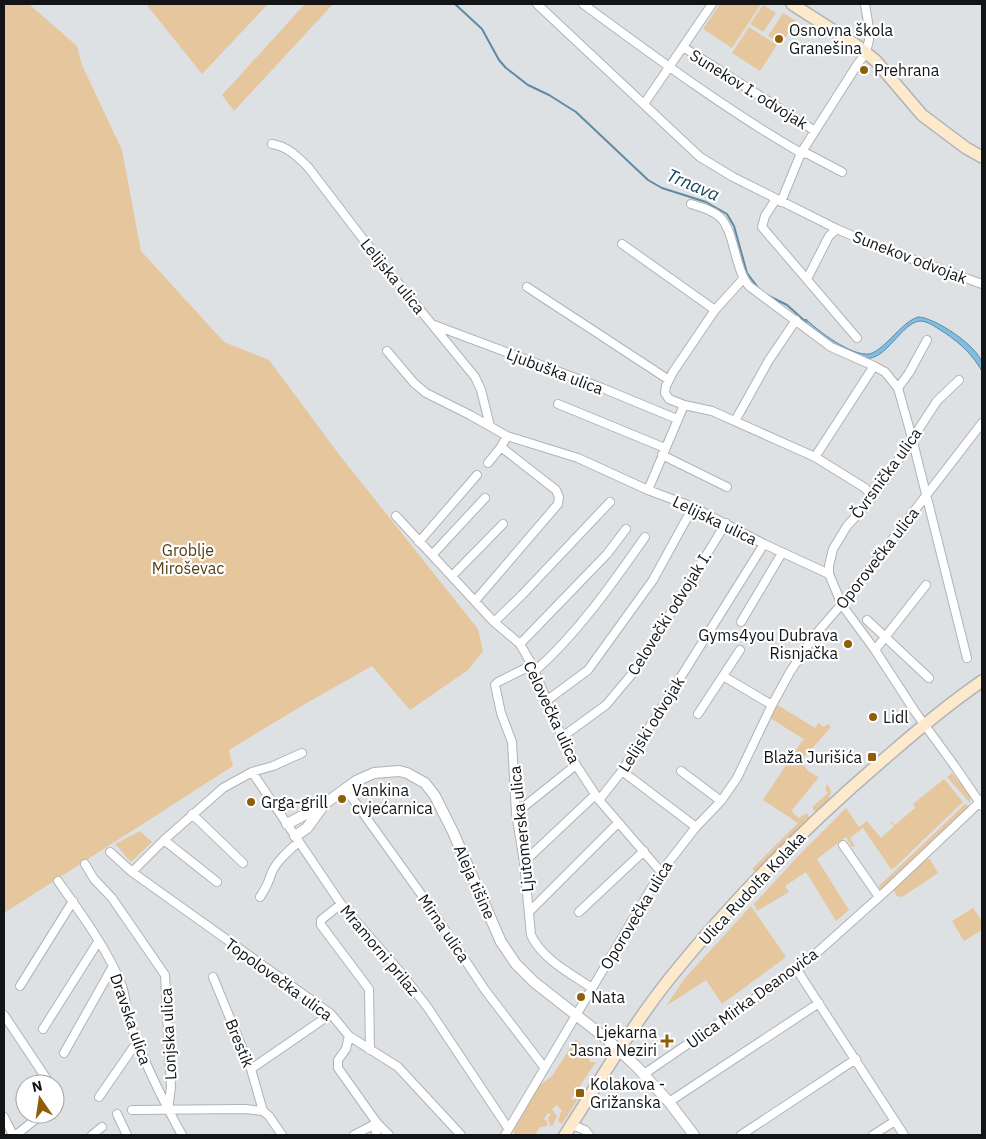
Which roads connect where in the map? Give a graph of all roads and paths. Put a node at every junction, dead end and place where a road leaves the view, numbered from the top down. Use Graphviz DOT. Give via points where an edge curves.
graph roads {
  1 [pos="537,4"];
  2 [pos="583,4"];
  3 [pos="712,4"];
  4 [pos="792,4"];
  5 [pos="865,4"];
  6 [pos="683,47"];
  7 [pos="866,53"];
  8 [pos="670,66"];
  9 [pos="644,104"];
  10 [pos="815,131"];
  11 [pos="272,144"];
  12 [pos="801,153"];
  13 [pos="982,157"];
  14 [pos="842,172"];
  15 [pos="779,200"];
  16 [pos="691,204"];
  17 [pos="837,229"];
  18 [pos="622,244"];
  19 [pos="743,278"];
  20 [pos="807,278"];
  21 [pos="982,284"];
  22 [pos="527,287"];
  23 [pos="715,310"];
  24 [pos="796,320"];
  25 [pos="432,324"];
  26 [pos="857,338"];
  27 [pos="927,340"];
  28 [pos="387,351"];
  29 [pos="874,366"];
  30 [pos="669,380"];
  31 [pos="958,380"];
  32 [pos="898,388"];
  33 [pos="558,404"];
  34 [pos="684,405"];
  35 [pos="677,419"];
  36 [pos="735,421"];
  37 [pos="982,423"];
  38 [pos="490,426"];
  39 [pos="507,436"];
  40 [pos="912,438"];
  41 [pos="501,447"];
  42 [pos="663,451"];
  43 [pos="815,457"];
  44 [pos="488,463"];
  45 [pos="477,475"];
  46 [pos="727,487"];
  47 [pos="648,490"];
  48 [pos="926,494"];
  49 [pos="872,496"];
  50 [pos="485,498"];
  51 [pos="610,502"];
  52 [pos="693,507"];
  53 [pos="396,516"];
  54 [pos="726,523"];
  55 [pos="504,524"];
  56 [pos="626,529"];
  57 [pos="645,537"];
  58 [pos="419,542"];
  59 [pos="764,544"];
  60 [pos="782,553"];
  61 [pos="432,555"];
  62 [pos="829,574"];
  63 [pos="452,576"];
  64 [pos="926,585"];
  65 [pos="475,601"];
  66 [pos="842,605"];
  67 [pos="867,620"];
  68 [pos="494,622"];
  69 [pos="741,622"];
  70 [pos="886,637"];
  71 [pos="520,644"];
  72 [pos="740,650"];
  73 [pos="875,650"];
  74 [pos="967,658"];
  75 [pos="533,668"];
  76 [pos="723,676"];
  77 [pos="929,678"];
  78 [pos="982,681"];
  79 [pos="546,701"];
  80 [pos="772,705"];
  81 [pos="698,714"];
  82 [pos="924,725"];
  83 [pos="562,737"];
  84 [pos="302,753"];
  85 [pos="576,765"];
  86 [pos="622,771"];
  87 [pos="680,771"];
  88 [pos="252,772"];
  89 [pos="345,788"];
  90 [pos="597,798"];
  91 [pos="721,801"];
  92 [pos="981,803"];
  93 [pos="323,805"];
  94 [pos="516,813"];
  95 [pos="192,814"];
  96 [pos="618,823"];
  97 [pos="287,824"];
  98 [pos="696,827"];
  99 [pos="297,839"];
  100 [pos="164,840"];
  101 [pos="843,844"];
  102 [pos="644,851"];
  103 [pos="110,852"];
  104 [pos="524,862"];
  105 [pos="243,863"];
  106 [pos="86,864"];
  107 [pos="132,872"];
  108 [pos="661,872"];
  109 [pos="58,881"];
  110 [pos="217,882"];
  111 [pos="260,897"];
  112 [pos="879,897"];
  113 [pos="72,901"];
  114 [pos="341,904"];
  115 [pos="530,911"];
  116 [pos="579,912"];
  117 [pos="98,942"];
  118 [pos="113,966"];
  119 [pos="797,970"];
  120 [pos="213,977"];
  121 [pos="20,986"];
  122 [pos="592,988"];
  123 [pos="819,1003"];
  124 [pos="330,1014"];
  125 [pos="577,1014"];
  126 [pos="4,1015"];
  127 [pos="43,1029"];
  128 [pos="349,1036"];
  129 [pos="138,1042"];
  130 [pos="370,1050"];
  131 [pos="618,1050"];
  132 [pos="64,1053"];
  133 [pos="856,1059"];
  134 [pos="544,1067"];
  135 [pos="251,1070"];
  136 [pos="43,1074"];
  137 [pos="644,1074"];
  138 [pos="99,1097"];
  139 [pos="669,1102"];
  140 [pos="132,1110"];
  141 [pos="168,1110"];
  142 [pos="263,1111"];
  143 [pos="117,1114"];
  144 [pos="4,1117"];
  145 [pos="895,1121"];
  146 [pos="29,1124"];
  147 [pos="376,1124"];
  148 [pos="572,1125"];
  149 [pos="102,1127"];
  150 [pos="506,1131"];
  151 [pos="14,1135"];
  152 [pos="92,1135"];
  153 [pos="127,1135"];
  154 [pos="182,1135"];
  155 [pos="282,1135"];
  156 [pos="354,1135"];
  157 [pos="377,1135"];
  158 [pos="389,1135"];
  159 [pos="461,1135"];
  160 [pos="565,1135"];
  161 [pos="589,1135"];
  162 [pos="694,1135"];
  163 [pos="741,1135"];
  164 [pos="873,1135"];
  165 [pos="904,1135"];
  1 -- 9 [label="street"];
  2 -- 8 [label="street"];
  3 -- 6 [label="street, Sunekov I. odvojak"];
  4 -- 7 [label="main road"];
  5 -- 7 [label="street" via="870,38"];
  6 -- 8 [label="street, Sunekov I. odvojak"];
  6 -- 10 [label="street, Sunekov I. odvojak"];
  7 -- 10 [label="street, Sunekov I. odvojak"];
  7 -- 13 [label="main road" via="922,115"];
  8 -- 9 [label="street, Sunekov I. odvojak"];
  8 -- 12 [label="street, Sunekov I. odvojak"];
  9 -- 15 [label="street" via="700,157"];
  10 -- 12 [label="street, Sunekov I. odvojak"];
  11 -- 25 [label="street, Lelijska ulica" via="284,148 308,167"];
  12 -- 14 [label="street, Sunekov I. odvojak"];
  12 -- 15 [label="street, Sunekov I. odvojak"];
  15 -- 17 [label="street, Sunekov odvojak"];
  15 -- 20 [label="street" via="765,216 762,227"];
  16 -- 19 [label="street" via="721,218"];
  17 -- 20 [label="street, Sunekov odvojak" via="829,236"];
  17 -- 21 [label="street, Sunekov odvojak"];
  18 -- 23 [label="street"];
  19 -- 23 [label="street"];
  19 -- 24 [label="street" via="763,298"];
  20 -- 26 [label="street"];
  22 -- 30 [label="street"];
  23 -- 30 [label="street"];
  24 -- 29 [label="street" via="831,347"];
  24 -- 36 [label="street"];
  25 -- 35 [label="street, Ljubuška ulica"];
  25 -- 38 [label="street, Lelijska ulica" via="476,377"];
  27 -- 32 [label="street"];
  28 -- 38 [label="street, Lelijska ulica" via="426,393"];
  29 -- 32 [label="street" via="885,372"];
  29 -- 43 [label="street"];
  30 -- 34 [label="street" via="665,393 669,399"];
  31 -- 40 [label="street, Čvrsnička ulica" via="937,401"];
  32 -- 40 [label="street"];
  33 -- 42 [label="street"];
  34 -- 35 [label="street"];
  34 -- 36 [label="street" via="712,411"];
  35 -- 42 [label="street"];
  36 -- 43 [label="street"];
  37 -- 48 [label="street, Oporovečka ulica"];
  38 -- 39 [label="street, Lelijska ulica"];
  39 -- 41 [label="street"];
  39 -- 47 [label="street, Lelijska ulica" via="578,458"];
  40 -- 48 [label="street"];
  40 -- 49 [label="street, Čvrsnička ulica"];
  41 -- 44 [label="street"];
  41 -- 65 [label="street" via="556,490 558,504"];
  42 -- 46 [label="street"];
  42 -- 47 [label="street"];
  43 -- 49 [label="street" via="865,488"];
  45 -- 58 [label="street"];
  47 -- 52 [label="street, Lelijska ulica"];
  48 -- 66 [label="street, Oporovečka ulica"];
  48 -- 74 [label="street"];
  49 -- 62 [label="street, Čvrsnička ulica" via="833,549"];
  50 -- 61 [label="street"];
  51 -- 68 [label="street"];
  52 -- 54 [label="street, Lelijska ulica"];
  52 -- 79 [label="street" via="653,580 588,670"];
  53 -- 58 [label="street, Celovečka ulica"];
  54 -- 59 [label="street, Lelijska ulica"];
  54 -- 83 [label="street, Celovečki odvojak I." via="637,668 606,705"];
  55 -- 63 [label="street"];
  56 -- 71 [label="street, Celovečka ulica" via="608,554"];
  57 -- 75 [label="street" via="555,654"];
  58 -- 61 [label="street, Celovečka ulica"];
  59 -- 60 [label="street, Lelijska ulica"];
  59 -- 86 [label="street, Lelijski odvojak"];
  60 -- 62 [label="street, Lelijska ulica"];
  60 -- 69 [label="street"];
  61 -- 63 [label="street, Celovečka ulica"];
  62 -- 66 [label="street"];
  63 -- 65 [label="street, Celovečka ulica"];
  64 -- 70 [label="street"];
  65 -- 68 [label="street, Celovečka ulica"];
  66 -- 73 [label="street"];
  66 -- 80 [label="street, Oporovečka ulica" via="811,641"];
  67 -- 70 [label="street"];
  68 -- 71 [label="street, Celovečka ulica"];
  70 -- 73 [label="street"];
  70 -- 77 [label="street"];
  71 -- 75 [label="street, Celovečka ulica"];
  72 -- 76 [label="street"];
  73 -- 82 [label="street"];
  75 -- 79 [label="street, Celovečka ulica"];
  75 -- 94 [label="street, Ljutomerska ulica" via="495,685 512,742"];
  76 -- 80 [label="street"];
  76 -- 81 [label="street"];
  78 -- 82 [label="main road, Ulica Rudolfa Kolaka"];
  79 -- 83 [label="street, Celovečka ulica"];
  80 -- 91 [label="street, Oporovečka ulica" via="740,771"];
  82 -- 92 [label="street"];
  82 -- 131 [label="main road, Ulica Rudolfa Kolaka" via="840,798 742,894 669,978"];
  83 -- 85 [label="street, Celovečka ulica"];
  84 -- 88 [label="street"];
  85 -- 90 [label="street, Celovečka ulica"];
  85 -- 94 [label="street"];
  86 -- 90 [label="street, Lelijski odvojak"];
  86 -- 98 [label="street"];
  87 -- 91 [label="street"];
  88 -- 95 [label="street" via="223,788"];
  88 -- 97 [label="street, Mramorni prilaz"];
  89 -- 93 [label="street, Aleja tišine"];
  89 -- 125 [label="street, Aleja tišine" via="367,775 382,771 407,773 425,783 435,796 507,952 534,982"];
  89 -- 134 [label="street, Mirna ulica" via="485,990"];
  90 -- 96 [label="street, Celovečka ulica"];
  90 -- 104 [label="street, Lelijski odvojak"];
  91 -- 98 [label="street, Oporovečka ulica"];
  92 -- 112 [label="street, Ulica Mirka Deanovića"];
  93 -- 97 [label="street, Aleja tišine"];
  93 -- 99 [label="street, Aleja tišine"];
  94 -- 104 [label="street, Ljutomerska ulica"];
  95 -- 100 [label="street"];
  95 -- 105 [label="street"];
  96 -- 102 [label="street, Celovečka ulica"];
  96 -- 115 [label="street"];
  97 -- 99 [label="street, Mramorni prilaz"];
  98 -- 108 [label="street, Oporovečka ulica"];
  99 -- 111 [label="street" via="272,871"];
  99 -- 114 [label="street, Mramorni prilaz"];
  100 -- 107 [label="street"];
  100 -- 110 [label="street"];
  101 -- 112 [label="street"];
  102 -- 108 [label="street, Celovečka ulica"];
  102 -- 116 [label="street"];
  103 -- 107 [label="street, Topolovečka ulica"];
  104 -- 115 [label="street, Ljutomerska ulica"];
  106 -- 141 [label="street, Lonjska ulica" via="165,975 172,1087"];
  107 -- 124 [label="street, Topolovečka ulica"];
  108 -- 122 [label="street, Oporovečka ulica"];
  109 -- 113 [label="street, Dravska ulica"];
  112 -- 119 [label="street, Ulica Mirka Deanovića"];
  113 -- 117 [label="street, Dravska ulica"];
  113 -- 121 [label="street"];
  114 -- 130 [label="street" via="321,920 321,925 369,989"];
  114 -- 150 [label="street, Mramorni prilaz" via="428,1008"];
  115 -- 122 [label="street, Ljutomerska ulica" via="531,935 536,946"];
  117 -- 118 [label="street, Dravska ulica"];
  117 -- 127 [label="street"];
  118 -- 129 [label="street, Dravska ulica"];
  118 -- 132 [label="street"];
  119 -- 123 [label="street"];
  119 -- 137 [label="street, Ulica Mirka Deanovića"];
  120 -- 135 [label="street, Brestik"];
  122 -- 125 [label="street, Oporovečka ulica"];
  123 -- 133 [label="street"];
  123 -- 139 [label="street"];
  124 -- 128 [label="street, Topolovečka ulica"];
  124 -- 135 [label="street"];
  125 -- 131 [label="street, Aleja tišine"];
  125 -- 134 [label="street, Oporovečka ulica"];
  126 -- 136 [label="street"];
  128 -- 130 [label="street, Topolovečka ulica"];
  128 -- 147 [label="street" via="338,1060 338,1068"];
  129 -- 138 [label="street"];
  129 -- 141 [label="street, Dravska ulica"];
  130 -- 159 [label="street, Topolovečka ulica" via="398,1068"];
  131 -- 137 [label="street, Aleja tišine"];
  131 -- 148 [label="main road, Ulica Rudolfa Kolaka"];
  133 -- 145 [label="street"];
  133 -- 163 [label="street"];
  134 -- 150 [label="street, Oporovečka ulica"];
  135 -- 142 [label="street, Brestik"];
  137 -- 139 [label="street, Aleja tišine"];
  139 -- 162 [label="street, Aleja tišine"];
  140 -- 141 [label="street"];
  141 -- 142 [label="street"];
  141 -- 154 [label="street, Dravska ulica"];
  142 -- 155 [label="street, Brestik"];
  143 -- 153 [label="street"];
  144 -- 151 [label="street"];
  145 -- 164 [label="street"];
  145 -- 165 [label="street"];
  146 -- 151 [label="street"];
  147 -- 156 [label="street"];
  147 -- 157 [label="street"];
  147 -- 158 [label="street"];
  148 -- 160 [label="main road, Ulica Rudolfa Kolaka"];
  148 -- 161 [label="street"];
  149 -- 152 [label="street"];
}
